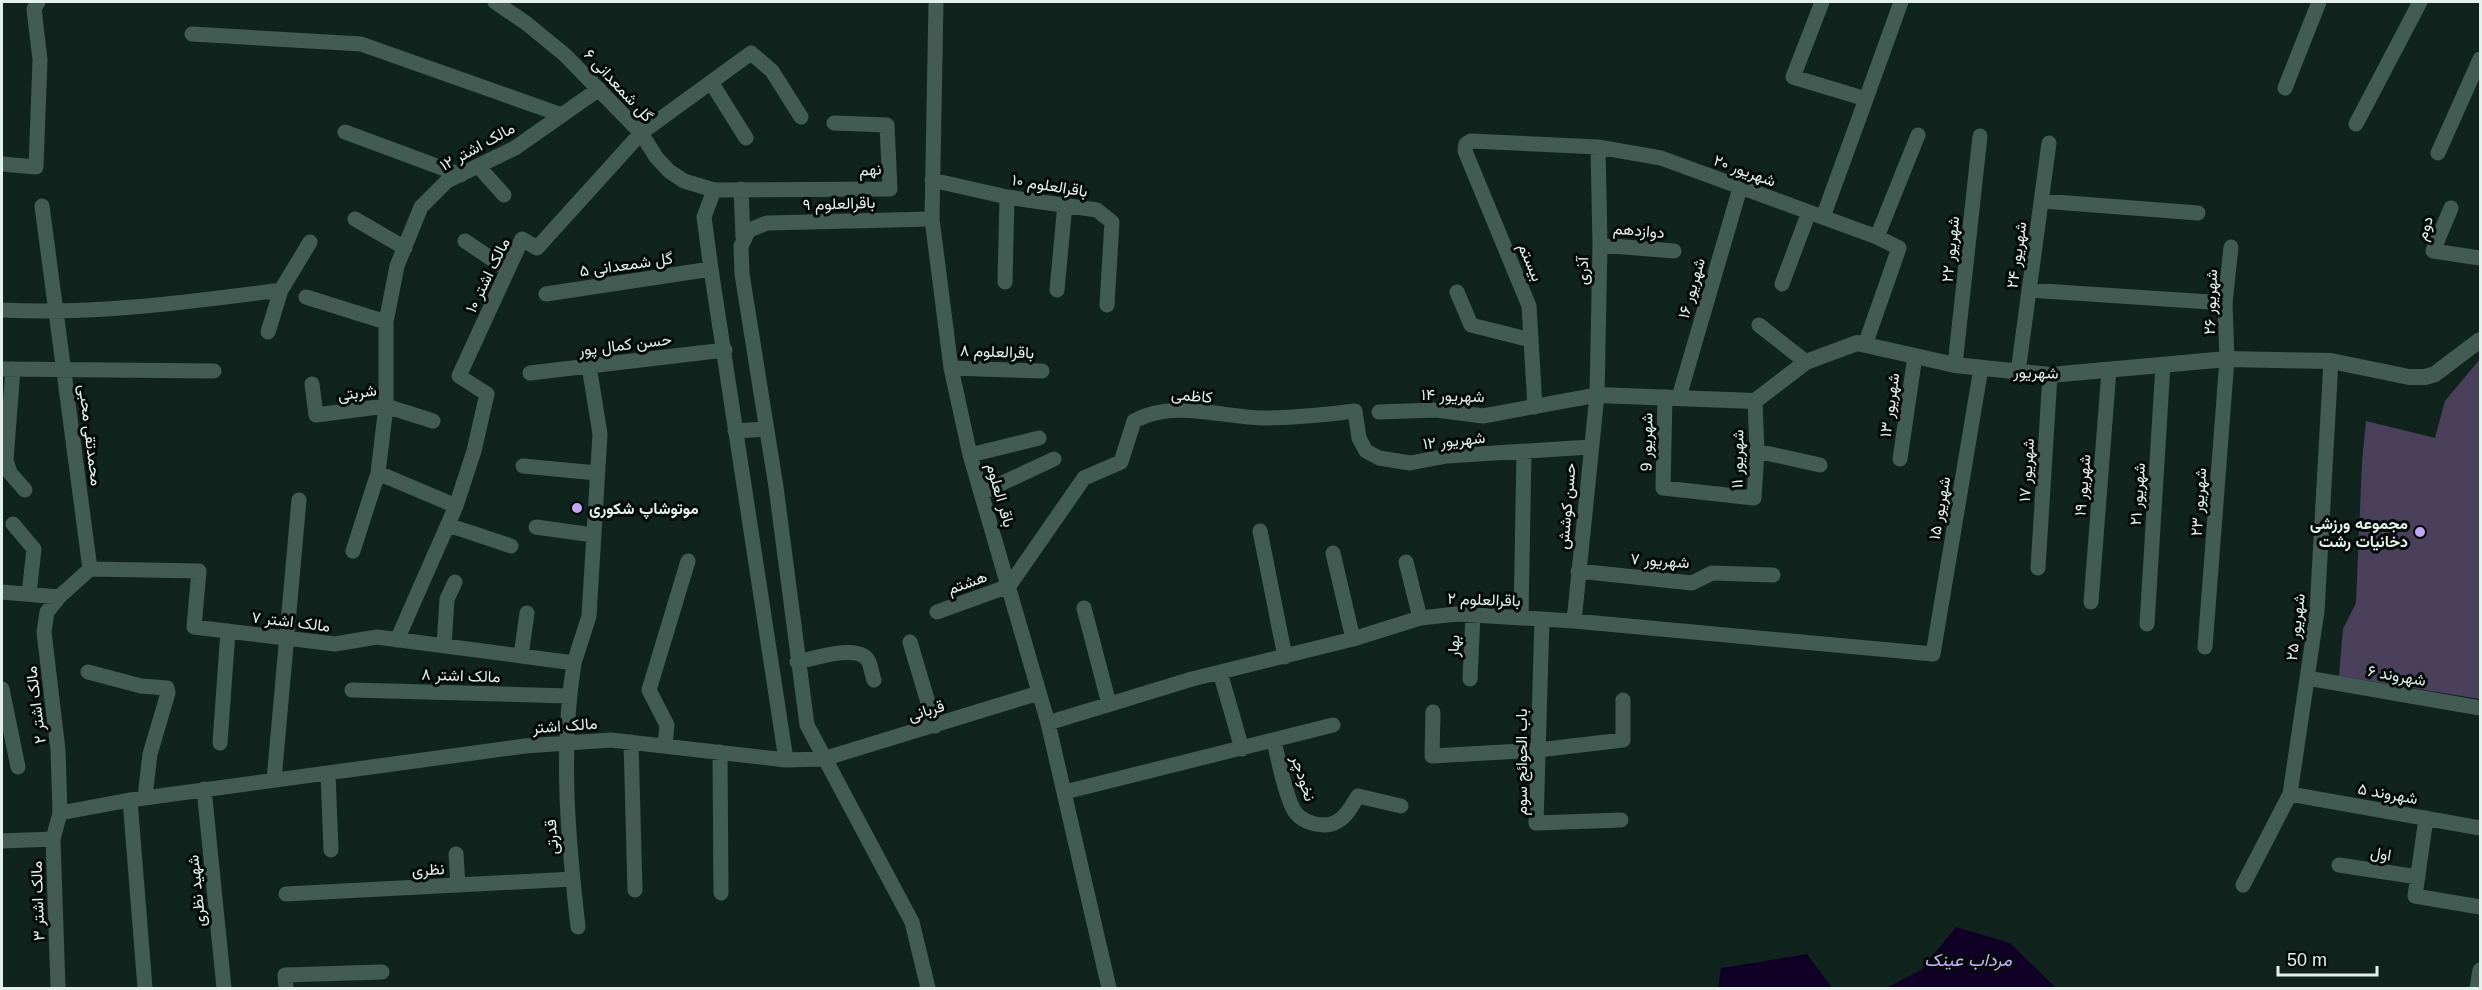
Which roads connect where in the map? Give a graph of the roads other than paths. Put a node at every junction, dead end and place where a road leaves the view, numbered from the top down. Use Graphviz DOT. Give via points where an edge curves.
graph roads {
  1 [pos="38,2"];
  2 [pos="495,2"];
  3 [pos="936,2"];
  4 [pos="1822,2"];
  5 [pos="1901,2"];
  6 [pos="2319,2"];
  7 [pos="2420,2"];
  8 [pos="192,34"];
  9 [pos="2481,59"];
  10 [pos="711,82"];
  11 [pos="2285,88"];
  12 [pos="599,89"];
  13 [pos="1866,99"];
  14 [pos="562,115"];
  15 [pos="801,117"];
  16 [pos="834,123"];
  17 [pos="2356,124"];
  18 [pos="345,132"];
  19 [pos="641,133"];
  20 [pos="1918,135"];
  21 [pos="1980,136"];
  22 [pos="746,138"];
  23 [pos="1471,141"];
  24 [pos="2049,143"];
  25 [pos="1598,147"];
  26 [pos="2438,153"];
  27 [pos="2,164"];
  28 [pos="478,166"];
  29 [pos="461,175"];
  30 [pos="932,180"];
  31 [pos="1740,188"];
  32 [pos="714,190"];
  33 [pos="504,195"];
  34 [pos="1007,197"];
  35 [pos="741,201"];
  36 [pos="2042,201"];
  37 [pos="1065,204"];
  38 [pos="42,206"];
  39 [pos="2451,208"];
  40 [pos="2198,213"];
  41 [pos="1816,214"];
  42 [pos="355,219"];
  43 [pos="932,219"];
  44 [pos="746,233"];
  45 [pos="1877,237"];
  46 [pos="465,241"];
  47 [pos="310,242"];
  48 [pos="1600,244"];
  49 [pos="2231,246"];
  50 [pos="405,248"];
  51 [pos="1674,251"];
  52 [pos="2481,258"];
  53 [pos="711,269"];
  54 [pos="508,270"];
  55 [pos="1005,282"];
  56 [pos="1782,284"];
  57 [pos="281,290"];
  58 [pos="1057,290"];
  59 [pos="2029,290"];
  60 [pos="1457,292"];
  61 [pos="546,294"];
  62 [pos="306,297"];
  63 [pos="2225,303"];
  64 [pos="1107,305"];
  65 [pos="2,310"];
  66 [pos="55,313"];
  67 [pos="386,322"];
  68 [pos="1759,325"];
  69 [pos="268,332"];
  70 [pos="2481,339"];
  71 [pos="1531,340"];
  72 [pos="1864,345"];
  73 [pos="725,350"];
  74 [pos="1915,356"];
  75 [pos="2227,359"];
  76 [pos="2331,361"];
  77 [pos="1806,362"];
  78 [pos="1955,365"];
  79 [pos="2163,365"];
  80 [pos="589,366"];
  81 [pos="951,368"];
  82 [pos="1981,368"];
  83 [pos="7,369"];
  84 [pos="65,369"];
  85 [pos="2109,370"];
  86 [pos="213,371"];
  87 [pos="1042,371"];
  88 [pos="2018,372"];
  89 [pos="530,373"];
  90 [pos="2050,375"];
  91 [pos="312,384"];
  92 [pos="1597,395"];
  93 [pos="1672,397"];
  94 [pos="1755,401"];
  95 [pos="386,406"];
  96 [pos="1535,407"];
  97 [pos="1355,411"];
  98 [pos="1378,412"];
  99 [pos="433,422"];
  100 [pos="766,429"];
  101 [pos="735,431"];
  102 [pos="1039,438"];
  103 [pos="1590,447"];
  104 [pos="1757,450"];
  105 [pos="1524,452"];
  106 [pos="970,455"];
  107 [pos="1054,459"];
  108 [pos="1900,459"];
  109 [pos="1821,465"];
  110 [pos="522,466"];
  111 [pos="378,473"];
  112 [pos="597,473"];
  113 [pos="1663,488"];
  114 [pos="25,490"];
  115 [pos="981,494"];
  116 [pos="299,500"];
  117 [pos="456,506"];
  118 [pos="14,524"];
  119 [pos="448,525"];
  120 [pos="536,527"];
  121 [pos="1260,531"];
  122 [pos="593,535"];
  123 [pos="511,546"];
  124 [pos="353,552"];
  125 [pos="1333,553"];
  126 [pos="688,561"];
  127 [pos="1406,562"];
  128 [pos="2038,568"];
  129 [pos="90,569"];
  130 [pos="1578,571"];
  131 [pos="1773,575"];
  132 [pos="455,582"];
  133 [pos="1009,586"];
  134 [pos="2,592"];
  135 [pos="29,594"];
  136 [pos="58,597"];
  137 [pos="2091,602"];
  138 [pos="1084,608"];
  139 [pos="936,612"];
  140 [pos="527,613"];
  141 [pos="1473,615"];
  142 [pos="1420,618"];
  143 [pos="1521,618"];
  144 [pos="1542,620"];
  145 [pos="1574,621"];
  146 [pos="2147,624"];
  147 [pos="228,631"];
  148 [pos="286,639"];
  149 [pos="1353,639"];
  150 [pos="397,640"];
  151 [pos="910,642"];
  152 [pos="444,646"];
  153 [pos="2205,647"];
  154 [pos="1933,654"];
  155 [pos="521,656"];
  156 [pos="1285,657"];
  157 [pos="797,662"];
  158 [pos="574,663"];
  159 [pos="88,672"];
  160 [pos="1220,672"];
  161 [pos="2307,678"];
  162 [pos="1470,679"];
  163 [pos="874,680"];
  164 [pos="2,689"];
  165 [pos="352,690"];
  166 [pos="1039,693"];
  167 [pos="569,696"];
  168 [pos="1623,700"];
  169 [pos="1109,704"];
  170 [pos="2481,708"];
  171 [pos="1433,712"];
  172 [pos="1048,723"];
  173 [pos="935,726"];
  174 [pos="1333,726"];
  175 [pos="1274,741"];
  176 [pos="631,742"];
  177 [pos="220,743"];
  178 [pos="566,743"];
  179 [pos="666,746"];
  180 [pos="1242,749"];
  181 [pos="1538,750"];
  182 [pos="720,752"];
  183 [pos="823,759"];
  184 [pos="786,760"];
  185 [pos="18,767"];
  186 [pos="328,773"];
  187 [pos="274,780"];
  188 [pos="204,789"];
  189 [pos="1065,792"];
  190 [pos="2290,794"];
  191 [pos="137,799"];
  192 [pos="1401,806"];
  193 [pos="60,813"];
  194 [pos="2426,818"];
  195 [pos="1621,820"];
  196 [pos="2481,828"];
  197 [pos="53,839"];
  198 [pos="2,841"];
  199 [pos="331,850"];
  200 [pos="456,854"];
  201 [pos="2339,865"];
  202 [pos="2418,877"];
  203 [pos="573,879"];
  204 [pos="458,885"];
  205 [pos="2243,885"];
  206 [pos="635,890"];
  207 [pos="721,893"];
  208 [pos="285,894"];
  209 [pos="2481,907"];
  210 [pos="578,927"];
  211 [pos="2481,970"];
  212 [pos="382,972"];
  213 [pos="58,988"];
  214 [pos="144,988"];
  215 [pos="224,988"];
  216 [pos="286,988"];
  217 [pos="928,988"];
  218 [pos="1109,988"];
  219 [pos="2477,988"];
  1 -- 27 [label="street" via="34,9 40,60 36,167"];
  2 -- 12 [label="street, گل شمعدانی ۶" via="547,38"];
  3 -- 30 [label="street, باقر العلوم"];
  4 -- 13 [label="street" via="1793,77"];
  5 -- 13 [label="street"];
  6 -- 11 [label="street"];
  7 -- 17 [label="street"];
  8 -- 14 [label="street" via="361,44"];
  9 -- 26 [label="street"];
  10 -- 15 [label="street, مالک اشتر ۱۰" via="751,53 772,71"];
  10 -- 19 [label="street, مالک اشتر ۱۰"];
  10 -- 22 [label="street"];
  12 -- 14 [label="street, مالک اشتر ۱۲"];
  12 -- 19 [label="street, گل شمعدانی ۶"];
  13 -- 41 [label="street"];
  14 -- 28 [label="street, مالک اشتر ۱۲" via="515,148"];
  16 -- 35 [label="street, نهم" via="887,125 890,189"];
  18 -- 29 [label="street"];
  19 -- 32 [label="street, گل شمعدانی ۶" via="669,171 684,181"];
  19 -- 54 [label="street, مالک اشتر ۱۰" via="537,248 522,239"];
  20 -- 45 [label="street"];
  21 -- 78 [label="street, شهریور ۲۲"];
  23 -- 25 [label="street, شهریور ۲۰"];
  23 -- 71 [label="street, بیستم" via="1465,151 1529,306"];
  24 -- 36 [label="street, شهریور ۲۴"];
  25 -- 31 [label="street, شهریور ۲۰" via="1661,158"];
  25 -- 48 [label="street, آذری"];
  28 -- 29 [label="street, مالک اشتر ۱۲"];
  28 -- 33 [label="street"];
  29 -- 50 [label="street, مالک اشتر ۱۲" via="447,181 421,207"];
  30 -- 34 [label="street, باقرالعلوم ۱۰"];
  30 -- 43 [label="street, باقر العلوم"];
  31 -- 41 [label="street, شهریور ۲۰"];
  31 -- 93 [label="street, شهریور ۱۶"];
  32 -- 35 [label="street, گل شمعدانی ۶"];
  32 -- 53 [label="street" via="704,217"];
  34 -- 37 [label="street, باقرالعلوم ۱۰"];
  34 -- 55 [label="street"];
  35 -- 44 [label="street"];
  36 -- 40 [label="street"];
  36 -- 59 [label="street, شهریور ۲۴"];
  37 -- 58 [label="street"];
  37 -- 64 [label="street, باقرالعلوم ۱۰" via="1097,210 1112,222"];
  38 -- 66 [label="street, محمدتقی محبی"];
  39 -- 52 [label="street, دوم" via="2433,251"];
  41 -- 45 [label="street, شهریور ۲۰"];
  41 -- 56 [label="street"];
  42 -- 50 [label="street"];
  43 -- 44 [label="street, باقرالعلوم ۹" via="767,223"];
  43 -- 81 [label="street, باقر العلوم"];
  44 -- 100 [label="street" via="741,246 744,284"];
  45 -- 72 [label="street, شهریور ۲۰" via="1899,248"];
  46 -- 54 [label="street"];
  47 -- 57 [label="street"];
  48 -- 51 [label="street, دوازدهم"];
  48 -- 92 [label="street, آذری"];
  49 -- 63 [label="street, شهریور ۲۶"];
  50 -- 67 [label="street, مالک اشتر ۱۲" via="397,266"];
  53 -- 61 [label="street, گل شمعدانی ۵"];
  53 -- 73 [label="street"];
  54 -- 117 [label="street, مالک اشتر ۱۰" via="459,376 487,394"];
  57 -- 66 [label="street" via="151,307"];
  57 -- 69 [label="street"];
  59 -- 63 [label="street"];
  59 -- 88 [label="street, شهریور ۲۴"];
  60 -- 71 [label="street" via="1471,325"];
  62 -- 67 [label="street"];
  63 -- 75 [label="street, شهریور ۲۶"];
  65 -- 66 [label="street"];
  66 -- 84 [label="street, محمدتقی محبی"];
  67 -- 95 [label="street, مالک اشتر ۱۲"];
  68 -- 77 [label="street"];
  70 -- 76 [label="street, شهریور" via="2435,374 2425,377"];
  71 -- 96 [label="street, بیستم"];
  72 -- 74 [label="street, شهریور"];
  72 -- 77 [label="street, شهریور" via="1857,343"];
  73 -- 80 [label="street, حسن کمال پور"];
  73 -- 101 [label="street"];
  74 -- 78 [label="street, شهریور"];
  74 -- 108 [label="street, شهریور ۱۳"];
  75 -- 76 [label="street, شهریور"];
  75 -- 79 [label="street, شهریور"];
  75 -- 153 [label="street, شهریور ۲۳"];
  76 -- 161 [label="street, شهریور ۲۵" via="2317,611"];
  77 -- 94 [label="street, شهریور"];
  78 -- 82 [label="street, شهریور"];
  79 -- 85 [label="street, شهریور"];
  79 -- 146 [label="street, شهریور ۲۱"];
  80 -- 89 [label="street, حسن کمال پور"];
  80 -- 112 [label="street" via="600,434"];
  81 -- 87 [label="street, باقرالعلوم ۸"];
  81 -- 106 [label="street, باقر العلوم"];
  82 -- 88 [label="street, شهریور"];
  82 -- 154 [label="street, شهریور ۱۵"];
  83 -- 84 [label="street"];
  83 -- 114 [label="street" via="6,460 10,473"];
  84 -- 86 [label="street"];
  84 -- 129 [label="street, محمدتقی محبی"];
  85 -- 90 [label="street, شهریور"];
  85 -- 137 [label="street, شهریور ۱۹"];
  88 -- 90 [label="street, شهریور"];
  90 -- 128 [label="street, شهریور ۱۷"];
  91 -- 95 [label="street, شربتی" via="316,416"];
  92 -- 93 [label="street"];
  92 -- 96 [label="street, شهریور ۱۴"];
  92 -- 103 [label="street, حسن کوشش"];
  93 -- 94 [label="street"];
  93 -- 113 [label="street, شهریور 9"];
  94 -- 104 [label="street, شهریور ۱۱"];
  95 -- 99 [label="street, شربتی"];
  95 -- 111 [label="street, مالک اشتر ۱۲"];
  96 -- 98 [label="street, شهریور ۱۴" via="1483,416 1437,410"];
  97 -- 105 [label="street, شهریور ۱۲" via="1359,438 1366,451 1379,458 1410,463 1448,456"];
  97 -- 133 [label="street, کاظمی" via="1260,418 1172,409 1147,414 1134,421 1121,462 1084,478"];
  100 -- 101 [label="street"];
  100 -- 157 [label="street"];
  101 -- 184 [label="street"];
  102 -- 106 [label="street"];
  103 -- 105 [label="street, شهریور ۱۲"];
  103 -- 130 [label="street, حسن کوشش"];
  104 -- 109 [label="street"];
  104 -- 113 [label="street, شهریور ۱۱" via="1754,498"];
  105 -- 143 [label="street"];
  106 -- 115 [label="street, باقر العلوم"];
  107 -- 115 [label="street"];
  110 -- 112 [label="street"];
  111 -- 117 [label="street"];
  111 -- 124 [label="street, مالک اشتر ۱۲"];
  112 -- 122 [label="street"];
  115 -- 133 [label="street, باقر العلوم"];
  116 -- 148 [label="street"];
  117 -- 119 [label="street, مالک اشتر ۱۰"];
  118 -- 135 [label="street" via="34,549"];
  119 -- 123 [label="street"];
  119 -- 150 [label="street, مالک اشتر ۱۰"];
  120 -- 122 [label="street"];
  121 -- 156 [label="street"];
  122 -- 158 [label="street" via="589,616"];
  125 -- 149 [label="street"];
  126 -- 179 [label="street" via="649,690 667,725"];
  127 -- 142 [label="street"];
  129 -- 136 [label="street"];
  129 -- 147 [label="street, مالک اشتر ۷" via="199,572 194,627"];
  130 -- 131 [label="street, شهریور ۷" via="1692,583 1712,573"];
  130 -- 145 [label="street, حسن کوشش"];
  132 -- 152 [label="street" via="447,599"];
  133 -- 139 [label="street, هشتم"];
  133 -- 166 [label="street, باقر العلوم"];
  134 -- 135 [label="street"];
  135 -- 136 [label="street"];
  136 -- 193 [label="street, مالک اشتر ۲" via="47,612 44,632 58,750"];
  138 -- 169 [label="street"];
  140 -- 155 [label="street"];
  141 -- 142 [label="street, باقرالعلوم ۲"];
  141 -- 143 [label="street, باقرالعلوم ۲"];
  141 -- 162 [label="street, بهار"];
  142 -- 149 [label="street, باقرالعلوم ۲"];
  143 -- 144 [label="street, باقرالعلوم ۲"];
  144 -- 145 [label="street, باقرالعلوم ۲"];
  144 -- 181 [label="street, باب الحوائج سوم"];
  145 -- 154 [label="street, باقرالعلوم ۲"];
  147 -- 148 [label="street, مالک اشتر ۷"];
  147 -- 177 [label="street"];
  148 -- 150 [label="street, مالک اشتر ۷" via="335,644 376,637"];
  148 -- 187 [label="street"];
  149 -- 156 [label="street, باقرالعلوم ۲"];
  150 -- 152 [label="street, مالک اشتر ۷"];
  151 -- 173 [label="street"];
  152 -- 155 [label="street, مالک اشتر ۷"];
  155 -- 158 [label="street, مالک اشتر ۷"];
  156 -- 160 [label="street, باقرالعلوم ۲"];
  157 -- 163 [label="street" via="858,652 868,660"];
  157 -- 183 [label="street" via="807,725"];
  158 -- 167 [label="street"];
  159 -- 191 [label="street" via="141,686 167,688"];
  160 -- 169 [label="street, باقرالعلوم ۲"];
  160 -- 180 [label="street"];
  161 -- 170 [label="street, شهروند ۶"];
  161 -- 190 [label="street, شهریور ۲۵"];
  164 -- 185 [label="street"];
  165 -- 167 [label="street, مالک اشتر ۸"];
  166 -- 172 [label="street, باقر العلوم"];
  166 -- 173 [label="street, قربانی"];
  167 -- 178 [label="street"];
  168 -- 181 [label="street" via="1623,740"];
  169 -- 172 [label="street, باقرالعلوم ۲"];
  171 -- 181 [label="street" via="1432,756"];
  172 -- 189 [label="street, باقر العلوم"];
  173 -- 183 [label="street, قربانی"];
  174 -- 175 [label="street"];
  175 -- 180 [label="street"];
  175 -- 192 [label="street, نخودچر" via="1295,813 1306,820 1325,825 1337,822 1358,796"];
  176 -- 178 [label="street, مالک اشتر"];
  176 -- 179 [label="street, مالک اشتر"];
  176 -- 206 [label="street"];
  178 -- 186 [label="street, مالک اشتر"];
  178 -- 203 [label="street, قدرتی"];
  179 -- 182 [label="street, مالک اشتر"];
  180 -- 189 [label="street"];
  181 -- 195 [label="street, باب الحوائج سوم" via="1536,823"];
  182 -- 184 [label="street, مالک اشتر"];
  182 -- 207 [label="street"];
  183 -- 184 [label="street, مالک اشتر"];
  183 -- 217 [label="street" via="912,922"];
  186 -- 187 [label="street, مالک اشتر"];
  186 -- 199 [label="street"];
  187 -- 188 [label="street, مالک اشتر"];
  188 -- 191 [label="street, مالک اشتر"];
  188 -- 215 [label="street, شهید نظری"];
  189 -- 218 [label="street, باقر العلوم"];
  190 -- 194 [label="street, شهروند ۵"];
  190 -- 205 [label="street, شهریور ۲۵"];
  191 -- 193 [label="street, مالک اشتر"];
  191 -- 214 [label="street"];
  193 -- 197 [label="street, مالک اشتر ۳"];
  194 -- 196 [label="street, شهروند ۵"];
  194 -- 202 [label="street"];
  197 -- 198 [label="street"];
  197 -- 213 [label="street, مالک اشتر ۳"];
  200 -- 204 [label="street"];
  201 -- 202 [label="street, اول"];
  202 -- 209 [label="street" via="2415,896"];
  203 -- 204 [label="street, نظری"];
  203 -- 210 [label="street, قدرتی"];
  204 -- 208 [label="street, نظری"];
  211 -- 219 [label="street"];
  212 -- 216 [label="street" via="285,975"];
}
